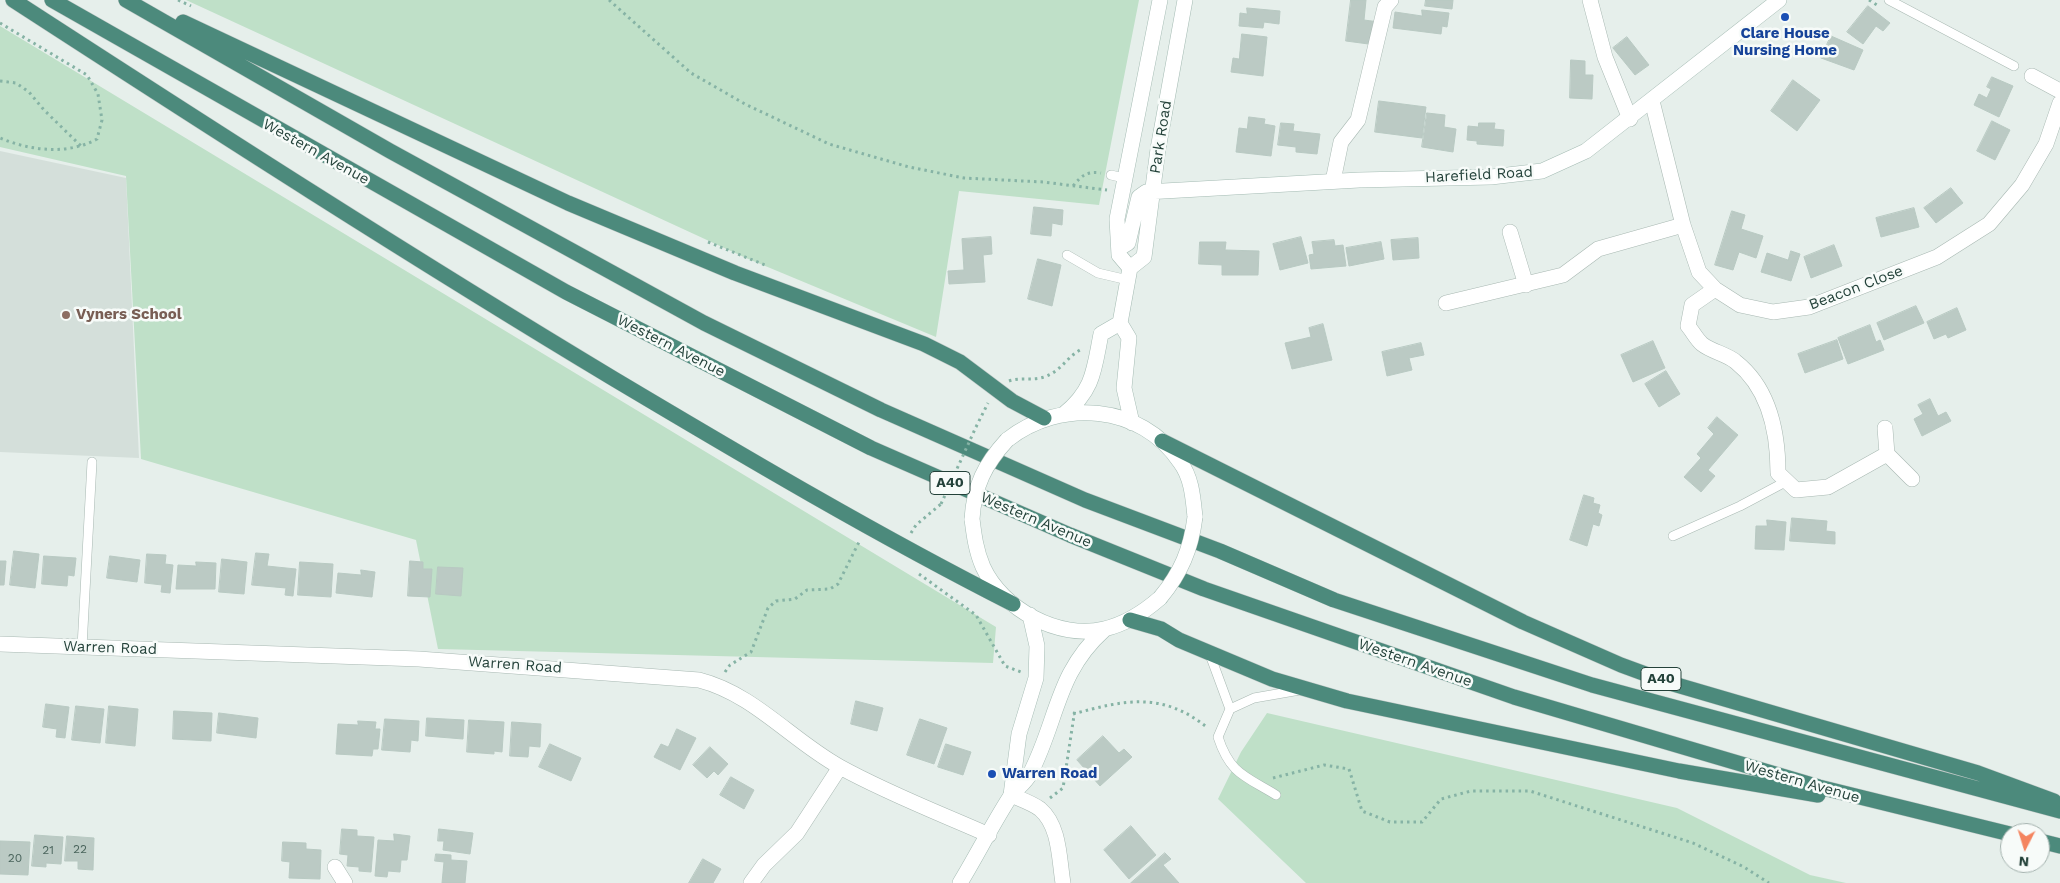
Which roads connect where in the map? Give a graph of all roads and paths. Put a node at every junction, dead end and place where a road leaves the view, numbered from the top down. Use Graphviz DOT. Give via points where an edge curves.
graph roads {
  1 [pos="14,0"];
  2 [pos="52,0"];
  3 [pos="126,0"];
  4 [pos="137,0"];
  5 [pos="178,0"];
  6 [pos="609,0"];
  7 [pos="1160,0"];
  8 [pos="1185,0"];
  9 [pos="1390,0"];
  10 [pos="1590,0"];
  11 [pos="1779,0"];
  12 [pos="1889,0"];
  13 [pos="196,8"];
  14 [pos="0,23"];
  15 [pos="2014,66"];
  16 [pos="2032,76"];
  17 [pos="0,81"];
  18 [pos="2060,90"];
  19 [pos="1652,102"];
  20 [pos="2060,103"];
  21 [pos="1630,119"];
  22 [pos="0,138"];
  23 [pos="82,147"];
  24 [pos="1118,177"];
  25 [pos="1333,181"];
  26 [pos="1073,186"];
  27 [pos="1109,190"];
  28 [pos="1153,192"];
  29 [pos="1683,225"];
  30 [pos="1510,232"];
  31 [pos="701,240"];
  32 [pos="1120,248"];
  33 [pos="1067,256"];
  34 [pos="773,268"];
  35 [pos="1129,274"];
  36 [pos="1526,285"];
  37 [pos="1715,289"];
  38 [pos="1446,303"];
  39 [pos="1120,323"];
  40 [pos="1074,353"];
  41 [pos="1004,383"];
  42 [pos="988,401"];
  43 [pos="1064,414"];
  44 [pos="1044,418"];
  45 [pos="1132,423"];
  46 [pos="1885,428"];
  47 [pos="1162,440"];
  48 [pos="1887,454"];
  49 [pos="92,462"];
  50 [pos="1912,479"];
  51 [pos="1786,481"];
  52 [pos="867,526"];
  53 [pos="1673,536"];
  54 [pos="908,538"];
  55 [pos="913,570"];
  56 [pos="1013,604"];
  57 [pos="1030,616"];
  58 [pos="1130,620"];
  59 [pos="1104,630"];
  60 [pos="0,644"];
  61 [pos="82,647"];
  62 [pos="1209,652"];
  63 [pos="1005,666"];
  64 [pos="717,684"];
  65 [pos="1305,689"];
  66 [pos="1077,700"];
  67 [pos="1230,709"];
  68 [pos="1073,714"];
  69 [pos="1218,736"];
  70 [pos="840,767"];
  71 [pos="1255,782"];
  72 [pos="1011,795"];
  73 [pos="1276,795"];
  74 [pos="2060,803"];
  75 [pos="1038,808"];
  76 [pos="2060,811"];
  77 [pos="1916,812"];
  78 [pos="2000,832"];
  79 [pos="988,835"];
  80 [pos="335,867"];
  81 [pos="345,883"];
  82 [pos="751,883"];
  83 [pos="960,883"];
  84 [pos="1063,883"];
  85 [pos="1769,883"];
  1 -- 52 [label="highway" via="478,297"];
  2 -- 77 [label="highway, Western Avenue / A40" via="566,292 871,448 963,489 1204,589 1426,668 1583,718"];
  3 -- 76 [label="highway, A40" via="398,156 704,323 881,410 1084,500 1334,600 1592,685"];
  4 -- 44 [label="highway" via="568,203 760,283 924,344 960,362 1012,400"];
  5 -- 13 [label="path"];
  6 -- 26 [label="path" via="691,73 829,144 910,167 964,178"];
  7 -- 24 [label="street, Park Road"];
  8 -- 28 [label="street, Park Road"];
  9 -- 25 [label="street" via="1358,120 1341,142"];
  10 -- 21 [label="street" via="1605,57"];
  11 -- 19 [label="street, Harefield Road"];
  12 -- 15 [label="lane"];
  14 -- 23 [label="path" via="87,75 98,94 102,120 97,139"];
  16 -- 18 [label="street"];
  17 -- 23 [label="path" via="16,83 29,92"];
  19 -- 21 [label="street, Harefield Road"];
  19 -- 29 [label="street, Beacon Close"];
  20 -- 37 [label="street, Beacon Close" via="2046,144 2007,205 1989,224 1937,257 1809,307 1773,312 1740,305"];
  21 -- 25 [label="street, Harefield Road" via="1586,151 1542,171 1491,177"];
  22 -- 23 [label="path" via="41,149"];
  24 -- 26 [label="path" via="1093,172 1083,174"];
  24 -- 32 [label="street, Park Road"];
  25 -- 28 [label="street, Harefield Road"];
  26 -- 27 [label="path"];
  28 -- 32 [label="street" via="1139,197 1128,243"];
  28 -- 35 [label="street, Park Road" via="1144,257"];
  29 -- 36 [label="street" via="1598,250 1563,274"];
  29 -- 37 [label="street, Beacon Close" via="1699,272"];
  30 -- 36 [label="street"];
  31 -- 34 [label="path"];
  32 -- 35 [label="street, Park Road" via="1118,255"];
  33 -- 35 [label="lane" via="1098,273"];
  35 -- 39 [label="street, Park Road"];
  36 -- 38 [label="street"];
  37 -- 51 [label="street" via="1692,305 1688,326 1703,344 1736,362 1759,386 1772,416 1778,473"];
  39 -- 43 [label="street" via="1101,334 1087,391"];
  39 -- 45 [label="street" via="1129,338 1124,388"];
  40 -- 41 [label="path" via="1065,365 1043,377 1015,378"];
  42 -- 54 [label="path, bridge" via="941,504 916,525"];
  43 -- 44 [label="street"];
  43 -- 45 [label="street" via="1085,411 1108,414"];
  44 -- 56 [label="street, bridge" via="1020,429 990,458 973,498 975,545 983,567 993,584"];
  45 -- 47 [label="street"];
  46 -- 48 [label="street"];
  47 -- 58 [label="street, bridge" via="1181,462 1193,494 1192,540 1173,582 1160,598"];
  47 -- 74 [label="highway, A40" via="1523,622 1621,664 1670,683 1978,774"];
  48 -- 50 [label="street"];
  48 -- 51 [label="street" via="1828,487 1796,490"];
  49 -- 61 [label="lane"];
  51 -- 53 [label="lane"];
  52 -- 56 [label="highway"];
  52 -- 64 [label="path" via="838,584 830,589 807,590 795,599 776,601 768,608 751,652 730,665"];
  55 -- 63 [label="path" via="976,615"];
  56 -- 57 [label="street"];
  57 -- 59 [label="street" via="1066,629 1083,632"];
  57 -- 72 [label="street" via="1037,646 1036,678 1019,734"];
  58 -- 59 [label="street"];
  58 -- 62 [label="highway" via="1162,629"];
  59 -- 72 [label="street" via="1075,662 1062,688 1043,747 1028,777"];
  60 -- 61 [label="street, Warren Road"];
  61 -- 64 [label="street, Warren Road" via="438,660 666,676"];
  62 -- 65 [label="highway" via="1240,667"];
  62 -- 67 [label="lane"];
  64 -- 70 [label="street, Warren Road" via="744,698"];
  65 -- 67 [label="lane" via="1254,698"];
  65 -- 77 [label="highway" via="1389,710 1679,771"];
  66 -- 68 [label="path"];
  67 -- 69 [label="lane"];
  68 -- 69 [label="path" via="1124,701 1161,704 1195,718"];
  68 -- 75 [label="path" via="1063,788"];
  69 -- 71 [label="lane" via="1225,758 1233,768"];
  70 -- 79 [label="street, Warren Road"];
  70 -- 82 [label="street" via="797,832"];
  71 -- 73 [label="lane"];
  71 -- 85 [label="path" via="1324,765 1349,769 1362,811 1390,822 1422,822 1441,799 1471,791 1530,791 1693,843 1744,867"];
  72 -- 75 [label="street"];
  72 -- 79 [label="street"];
  75 -- 84 [label="street" via="1052,827"];
  77 -- 78 [label="highway, Western Avenue / A40"];
  79 -- 83 [label="street"];
  80 -- 81 [label="street"];
}
